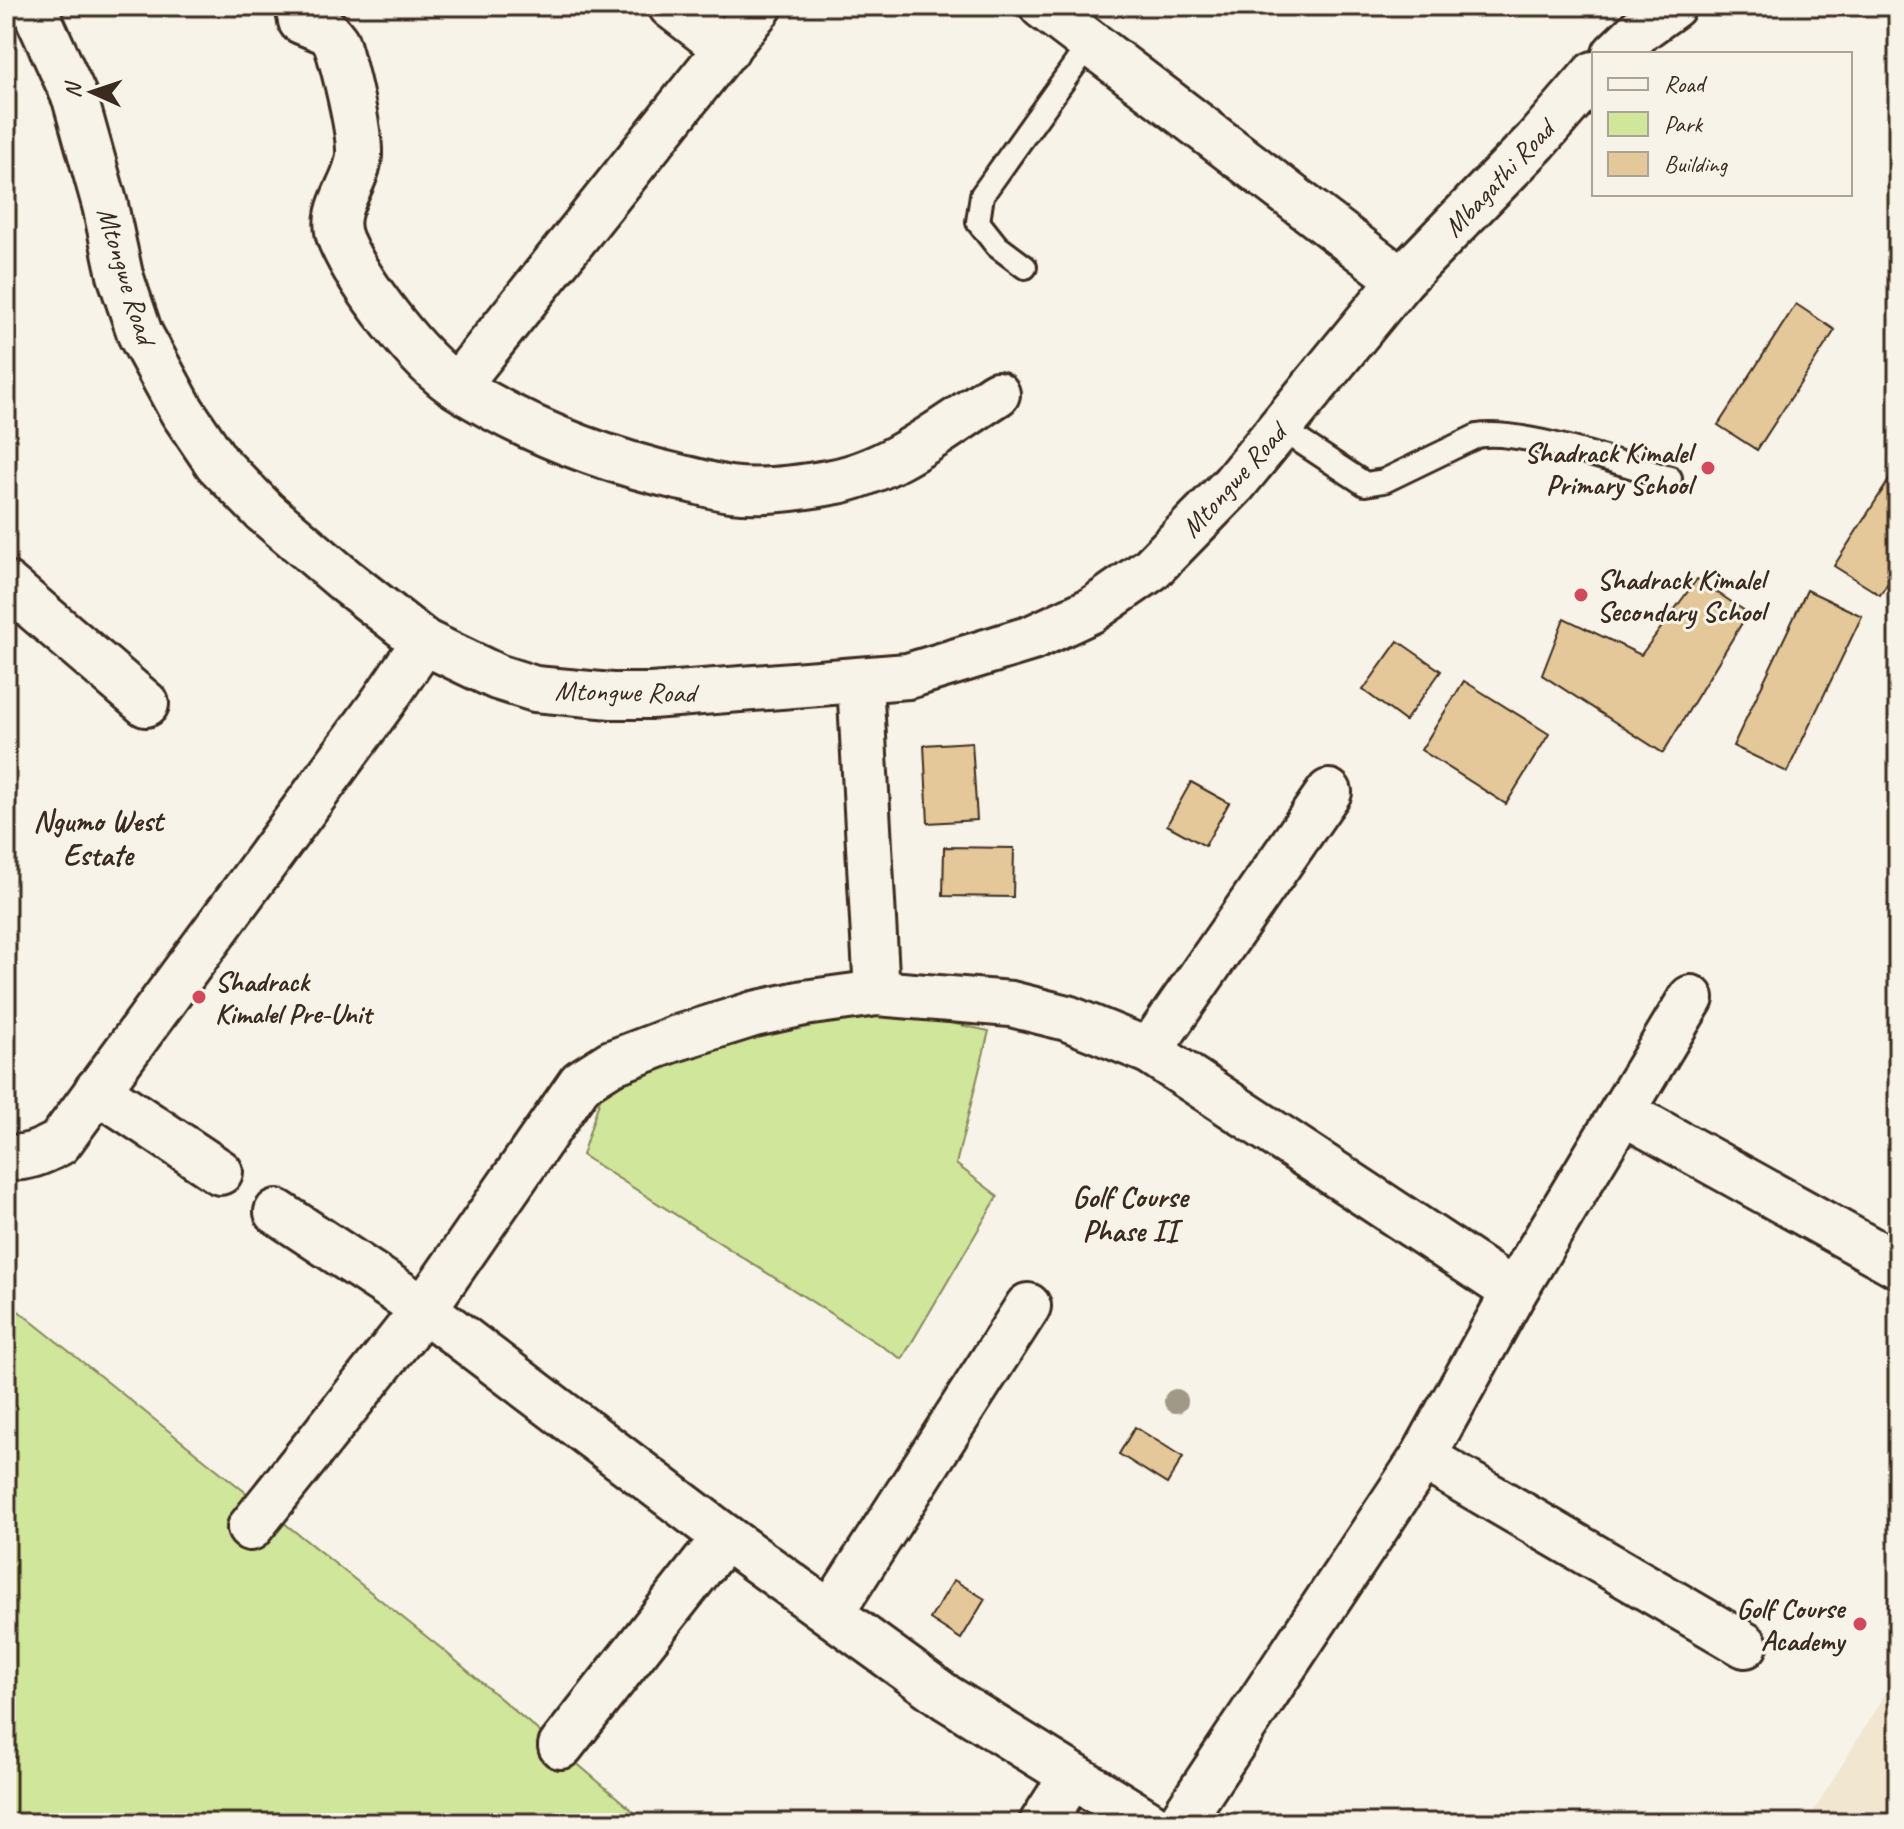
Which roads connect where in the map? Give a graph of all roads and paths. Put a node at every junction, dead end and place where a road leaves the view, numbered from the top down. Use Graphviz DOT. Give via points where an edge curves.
graph roads {
  1 [pos="33,6"];
  2 [pos="298,6"];
  3 [pos="671,6"];
  4 [pos="760,6"];
  5 [pos="1042,6"];
  6 [pos="1673,6"];
  7 [pos="1091,42"];
  8 [pos="727,49"];
  9 [pos="1617,52"];
  10 [pos="1592,76"];
  11 [pos="1025,267"];
  12 [pos="1401,280"];
  13 [pos="457,386"];
  14 [pos="997,394"];
  15 [pos="1280,428"];
  16 [pos="1670,478"];
  17 [pos="6,584"];
  18 [pos="424,642"];
  19 [pos="860,681"];
  20 [pos="146,704"];
  21 [pos="1329,792"];
  22 [pos="877,993"];
  23 [pos="1691,998"];
  24 [pos="1149,1051"];
  25 [pos="97,1090"];
  26 [pos="1624,1113"];
  27 [pos="6,1157"];
  28 [pos="220,1172"];
  29 [pos="277,1212"];
  30 [pos="1898,1265"];
  31 [pos="1514,1292"];
  32 [pos="1028,1306"];
  33 [pos="424,1309"];
  34 [pos="1423,1457"];
  35 [pos="250,1528"];
  36 [pos="725,1537"];
  37 [pos="831,1613"];
  38 [pos="1745,1645"];
  39 [pos="561,1746"];
  40 [pos="1072,1776"];
  41 [pos="1042,1823"];
  42 [pos="1149,1823"];
  43 [pos="1180,1823"];
  1 -- 18 [label="street, Mtongwe Road" via="75,98 140,334 182,411 217,463 265,512"];
  2 -- 13 [label="street" via="301,21 328,32 336,42 359,150 337,218 341,241 421,355"];
  3 -- 8 [label="street"];
  4 -- 8 [label="street"];
  5 -- 7 [label="street"];
  6 -- 9 [label="street"];
  7 -- 11 [label="lane" via="982,195 978,222 997,246"];
  7 -- 12 [label="street"];
  8 -- 13 [label="street"];
  10 -- 12 [label="street, Mbagathi Road"];
  12 -- 15 [label="street, Mtongwe Road"];
  13 -- 14 [label="street" via="579,448 730,489 835,482 883,466"];
  15 -- 16 [label="lane" via="1365,484 1384,481 1490,434"];
  15 -- 19 [label="street, Mtongwe Road" via="1151,569 1092,610 971,659 908,676"];
  17 -- 20 [label="street"];
  18 -- 19 [label="street, Mtongwe Road" via="497,677 561,692 651,696"];
  18 -- 25 [label="street"];
  19 -- 22 [label="street"];
  21 -- 24 [label="street"];
  22 -- 24 [label="street" via="1011,1004 1067,1018"];
  22 -- 33 [label="street" via="754,1014 589,1074"];
  23 -- 26 [label="street"];
  24 -- 31 [label="street"];
  25 -- 27 [label="street" via="59,1143 42,1152"];
  25 -- 28 [label="street"];
  26 -- 30 [label="street"];
  26 -- 31 [label="street"];
  29 -- 33 [label="street"];
  31 -- 34 [label="street"];
  32 -- 37 [label="street"];
  33 -- 35 [label="street"];
  33 -- 36 [label="street"];
  34 -- 38 [label="street"];
  34 -- 43 [label="street"];
  36 -- 37 [label="street"];
  36 -- 39 [label="street"];
  37 -- 40 [label="street" via="947,1698"];
  40 -- 41 [label="street"];
  40 -- 42 [label="street"];
}
